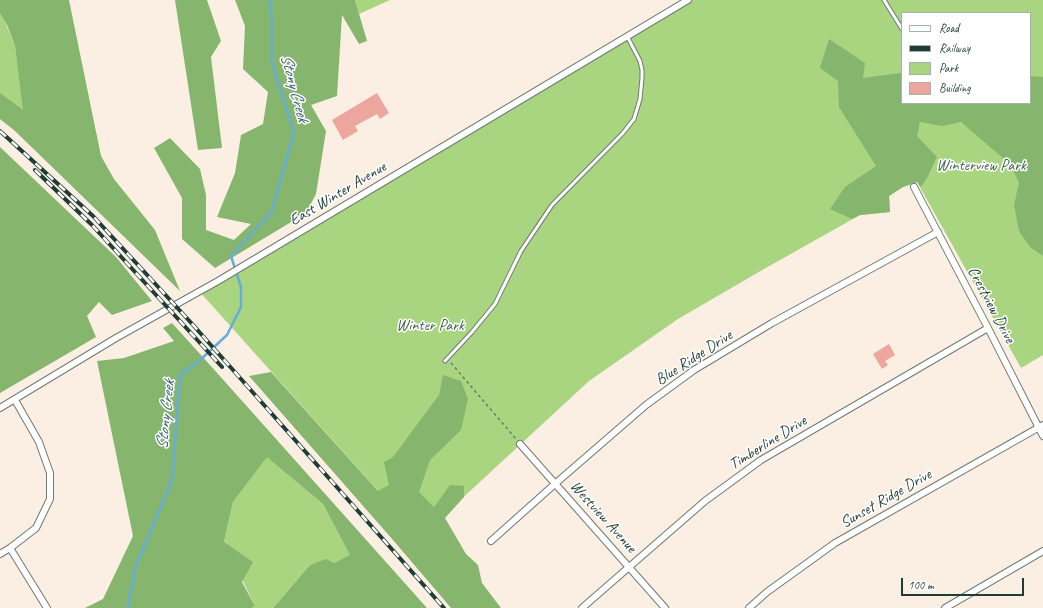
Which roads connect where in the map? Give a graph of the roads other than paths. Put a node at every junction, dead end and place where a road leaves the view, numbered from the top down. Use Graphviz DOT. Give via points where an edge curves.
graph roads {
  1 [pos="688,0"];
  2 [pos="884,0"];
  3 [pos="901,27"];
  4 [pos="627,36"];
  5 [pos="914,187"];
  6 [pos="938,232"];
  7 [pos="988,328"];
  8 [pos="445,361"];
  9 [pos="15,400"];
  10 [pos="0,408"];
  11 [pos="1041,426"];
  12 [pos="1043,436"];
  13 [pos="520,444"];
  14 [pos="556,483"];
  15 [pos="491,541"];
  16 [pos="10,548"];
  17 [pos="1043,551"];
  18 [pos="0,554"];
  19 [pos="629,566"];
  20 [pos="47,608"];
  21 [pos="582,608"];
  22 [pos="665,608"];
  23 [pos="749,608"];
  24 [pos="945,608"];
  1 -- 4 [label="street, East Winter Avenue"];
  2 -- 3 [label="lane"];
  4 -- 8 [label="lane" via="642,70 640,99 634,119 552,204 521,251 495,304"];
  4 -- 9 [label="street, East Winter Avenue"];
  5 -- 6 [label="street, Crestview Drive"];
  6 -- 7 [label="street, Crestview Drive"];
  6 -- 14 [label="street, Blue Ridge Drive" via="772,323 694,370 646,406"];
  7 -- 11 [label="street, Crestview Drive"];
  7 -- 19 [label="street, Timberline Drive" via="761,460 705,501"];
  9 -- 10 [label="street, East Winter Avenue"];
  9 -- 16 [label="street" via="39,442 46,460 50,473 50,499 36,528"];
  11 -- 12 [label="street, Crestview Drive"];
  11 -- 23 [label="street, Sunset Ridge Drive" via="835,543"];
  13 -- 14 [label="street, Westview Avenue"];
  14 -- 15 [label="street, Blue Ridge Drive"];
  14 -- 19 [label="street, Westview Avenue"];
  16 -- 18 [label="street"];
  16 -- 20 [label="street"];
  17 -- 24 [label="street"];
  19 -- 21 [label="street, Timberline Drive"];
  19 -- 22 [label="street, Westview Avenue"];
}
